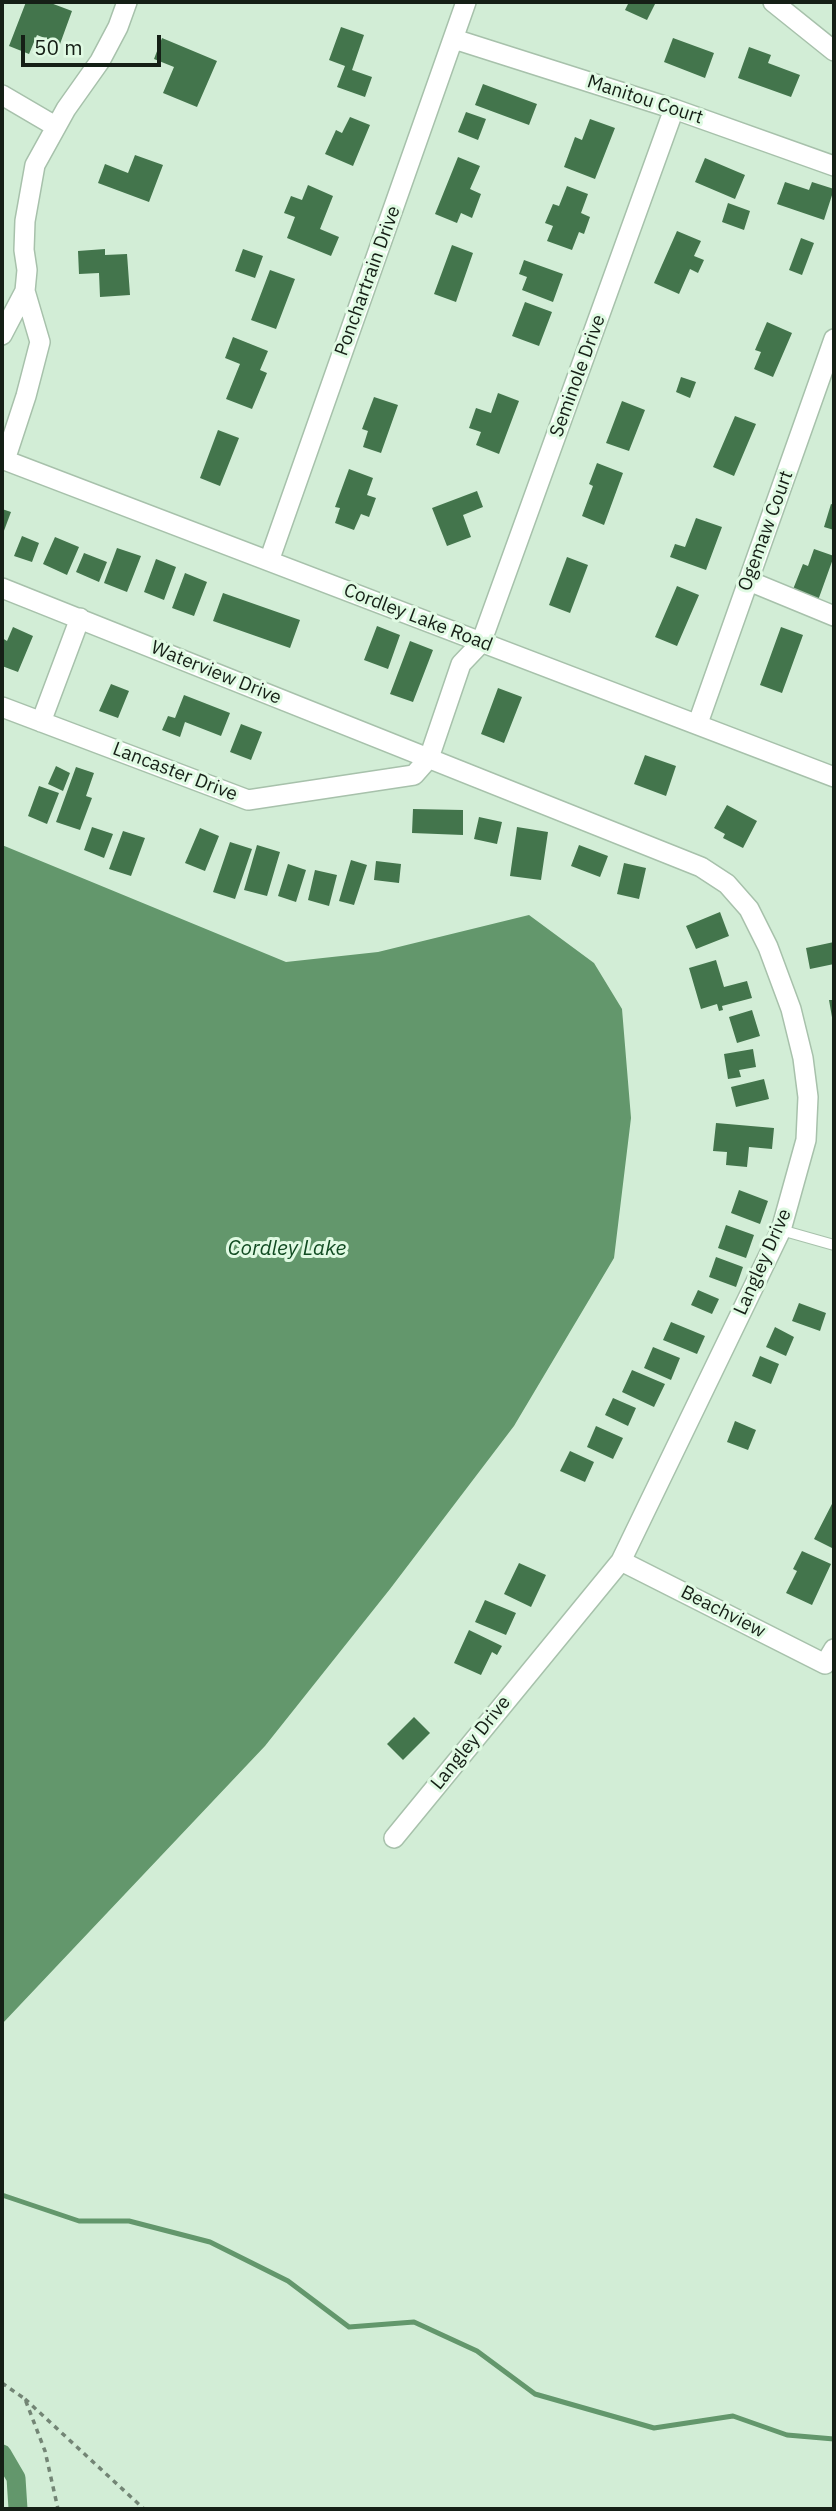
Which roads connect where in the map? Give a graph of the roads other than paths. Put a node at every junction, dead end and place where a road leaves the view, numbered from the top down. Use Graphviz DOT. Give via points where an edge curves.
graph roads {
  1 [pos="127,2"];
  2 [pos="466,2"];
  3 [pos="773,2"];
  4 [pos="454,38"];
  5 [pos="834,51"];
  6 [pos="2,95"];
  7 [pos="674,108"];
  8 [pos="55,126"];
  9 [pos="834,166"];
  10 [pos="26,291"];
  11 [pos="2,335"];
  12 [pos="834,339"];
  13 [pos="4,459"];
  14 [pos="269,561"];
  15 [pos="749,581"];
  16 [pos="2,588"];
  17 [pos="834,616"];
  18 [pos="80,618"];
  19 [pos="481,643"];
  20 [pos="2,707"];
  21 [pos="41,722"];
  22 [pos="698,723"];
  23 [pos="429,758"];
  24 [pos="834,777"];
  25 [pos="781,1230"];
  26 [pos="834,1245"];
  27 [pos="621,1560"];
  28 [pos="830,1656"];
  29 [pos="394,1838"];
  1 -- 8 [label="street" via="100,61"];
  2 -- 4 [label="street, Ponchartrain Drive"];
  3 -- 5 [label="street"];
  4 -- 7 [label="street, Manitou Court"];
  4 -- 14 [label="street, Ponchartrain Drive"];
  6 -- 8 [label="street"];
  7 -- 9 [label="street, Manitou Court"];
  7 -- 19 [label="street, Seminole Drive"];
  8 -- 10 [label="street" via="35,165 29,191"];
  10 -- 11 [label="street"];
  10 -- 13 [label="street" via="40,342"];
  12 -- 15 [label="street, Ogemaw Court"];
  13 -- 14 [label="street, Cordley Lake Road"];
  14 -- 19 [label="street, Cordley Lake Road"];
  15 -- 17 [label="street"];
  15 -- 22 [label="street, Ogemaw Court"];
  16 -- 18 [label="street, Waterview Drive"];
  18 -- 21 [label="street"];
  18 -- 23 [label="street, Waterview Drive"];
  19 -- 22 [label="street, Cordley Lake Road"];
  19 -- 23 [label="street" via="461,664"];
  20 -- 21 [label="street, Lancaster Drive"];
  21 -- 23 [label="street, Lancaster Drive" via="248,800 414,775"];
  22 -- 24 [label="street, Cordley Lake Road"];
  23 -- 25 [label="street, Langley Drive" via="701,867 727,884 749,909 791,1009 808,1097 806,1140"];
  25 -- 26 [label="lane"];
  25 -- 27 [label="street, Langley Drive"];
  27 -- 28 [label="street, Beachview"];
  27 -- 29 [label="street, Langley Drive"];
}
